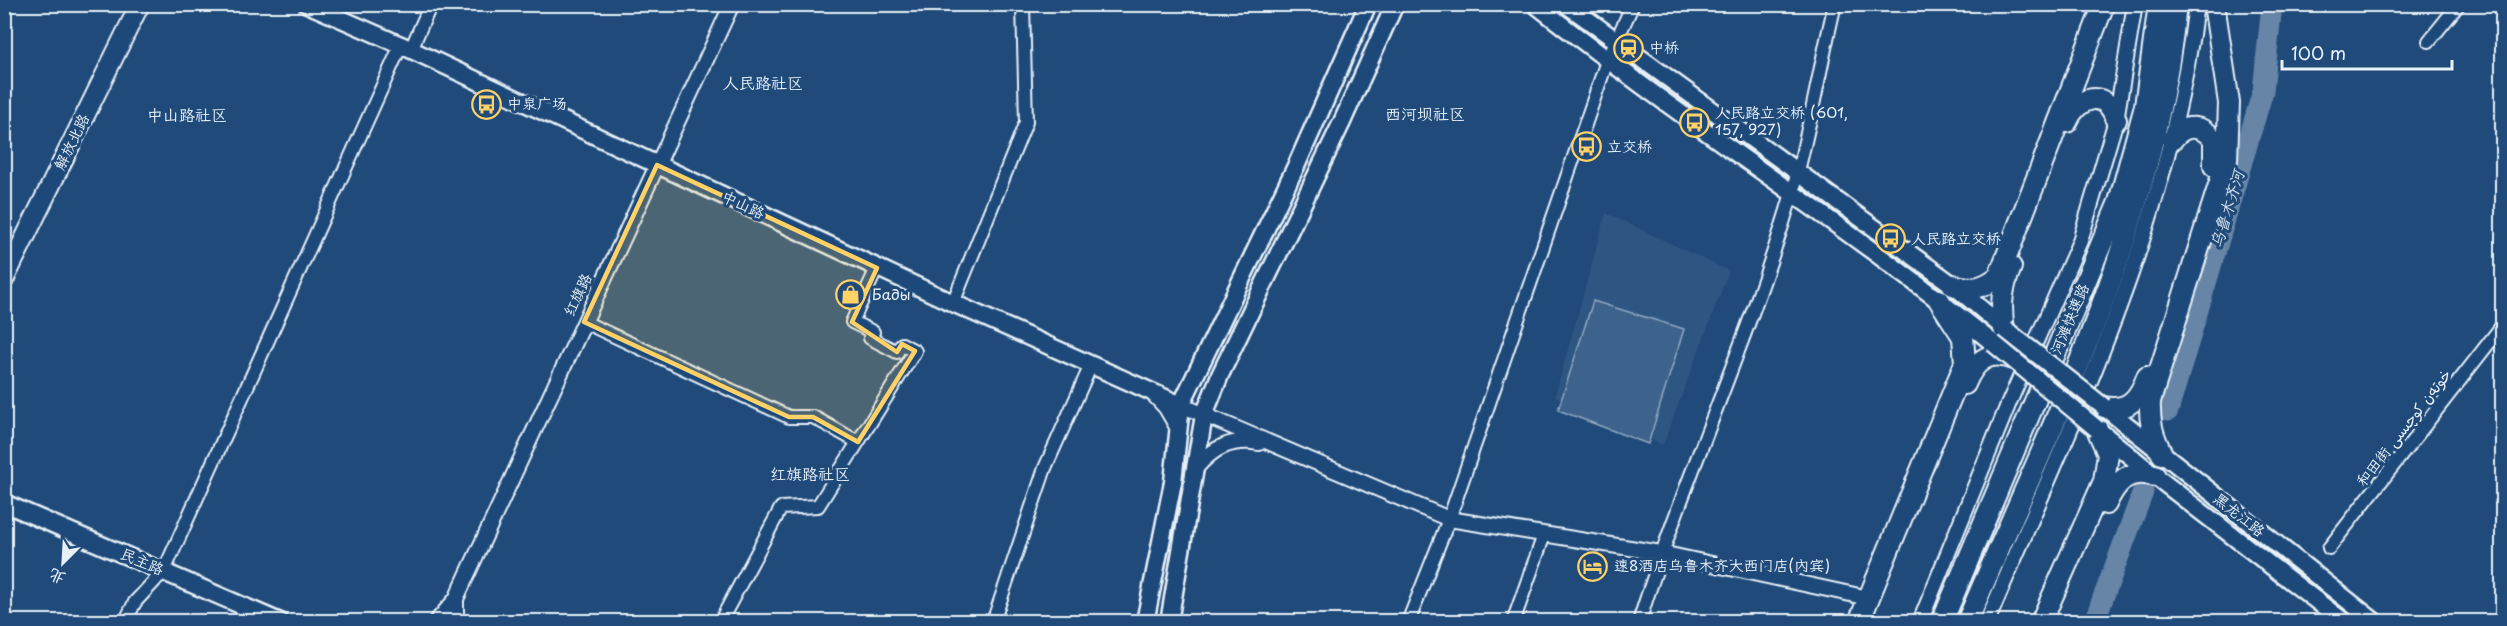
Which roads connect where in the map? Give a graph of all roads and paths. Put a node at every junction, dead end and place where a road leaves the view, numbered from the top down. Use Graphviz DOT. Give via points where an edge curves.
graph roads {
  1 [pos="140,4"];
  2 [pos="307,4"];
  3 [pos="431,4"];
  4 [pos="732,4"];
  5 [pos="1023,4"];
  6 [pos="1368,4"];
  7 [pos="1395,4"];
  8 [pos="1535,4"];
  9 [pos="1566,4"];
  10 [pos="1634,4"];
  11 [pos="1835,4"];
  12 [pos="2104,4"];
  13 [pos="2135,4"];
  14 [pos="2159,4"];
  15 [pos="2176,4"];
  16 [pos="2196,4"];
  17 [pos="2214,4"];
  18 [pos="2459,4"];
  19 [pos="2429,41"];
  20 [pos="1616,42"];
  21 [pos="406,47"];
  22 [pos="1607,61"];
  23 [pos="2116,120"];
  24 [pos="2172,140"];
  25 [pos="657,165"];
  26 [pos="1798,171"];
  27 [pos="1792,191"];
  28 [pos="877,268"];
  29 [pos="4,279"];
  30 [pos="1953,285"];
  31 [pos="1939,300"];
  32 [pos="953,303"];
  33 [pos="584,322"];
  34 [pos="2502,326"];
  35 [pos="2001,334"];
  36 [pos="2013,358"];
  37 [pos="1091,365"];
  38 [pos="1135,385"];
  39 [pos="1180,405"];
  40 [pos="2104,407"];
  41 [pos="1204,415"];
  42 [pos="1177,427"];
  43 [pos="2097,429"];
  44 [pos="858,442"];
  45 [pos="1279,447"];
  46 [pos="2162,454"];
  47 [pos="1196,468"];
  48 [pos="2155,476"];
  49 [pos="4,503"];
  50 [pos="1449,519"];
  51 [pos="1544,535"];
  52 [pos="2329,548"];
  53 [pos="1661,553"];
  54 [pos="164,571"];
  55 [pos="1864,597"];
  56 [pos="456,599"];
  57 [pos="125,621"];
  58 [pos="280,621"];
  59 [pos="436,621"];
  60 [pos="456,621"];
  61 [pos="720,621"];
  62 [pos="993,621"];
  63 [pos="1145,621"];
  64 [pos="1169,621"];
  65 [pos="1408,621"];
  66 [pos="1513,621"];
  67 [pos="1639,621"];
  68 [pos="1858,621"];
  69 [pos="1866,621"];
  70 [pos="1920,621"];
  71 [pos="1942,621"];
  72 [pos="1967,621"];
  73 [pos="1987,621"];
  74 [pos="2041,621"];
  75 [pos="2052,621"];
  76 [pos="2344,621"];
  77 [pos="2375,621"];
  1 -- 29 [label="main road, 解放北路"];
  2 -- 21 [label="main road, 中山路"];
  3 -- 21 [label="street"];
  4 -- 25 [label="street, 红旗路"];
  5 -- 32 [label="street" via="1026,122"];
  6 -- 39 [label="main road" via="1297,164"];
  7 -- 41 [label="main road"];
  8 -- 22 [label="main road"];
  9 -- 20 [label="main road"];
  10 -- 20 [label="street"];
  11 -- 26 [label="street"];
  12 -- 30 [label="highway" via="1999,276 1977,288"];
  13 -- 23 [label="street"];
  14 -- 71 [label="highway, 河滩快速路" via="2145,106 2119,202"];
  15 -- 72 [label="highway, 河滩快速路" via="2161,114 2135,210 2103,303"];
  16 -- 24 [label="street"];
  17 -- 46 [label="highway" via="2229,103 2227,160 2150,401 2149,420"];
  18 -- 19 [label="street"];
  20 -- 22 [label="street"];
  20 -- 26 [label="main road"];
  21 -- 25 [label="main road, 中山路"];
  21 -- 54 [label="street"];
  22 -- 27 [label="main road"];
  22 -- 50 [label="street"];
  23 -- 35 [label="highway" via="2110,107 2097,99 2082,102 2071,112 2003,287"];
  23 -- 70 [label="street" via="2080,241"];
  24 -- 40 [label="highway" via="2189,128 2210,135 2216,148 2212,182 2140,395 2124,407"];
  24 -- 73 [label="street" via="2155,206 2119,308"];
  25 -- 28 [label="main road, 中山路"];
  25 -- 33 [label="street, 红旗路"];
  26 -- 27 [label="street"];
  26 -- 30 [label="main road"];
  27 -- 31 [label="main road"];
  27 -- 53 [label="street"];
  28 -- 32 [label="main road, 中山路"];
  28 -- 44 [label="street" via="852,322 873,332 870,338 897,352 902,344 915,351"];
  30 -- 35 [label="main road"];
  31 -- 35 [label="main road"];
  31 -- 68 [label="highway" via="1963,337 1965,363"];
  32 -- 37 [label="main road, 中山路"];
  33 -- 44 [label="street" via="789,417 813,417"];
  33 -- 56 [label="street, 红旗路"];
  34 -- 52 [label="street, 和田街 خوتەن كوچىسى"];
  35 -- 36 [label="main road, 黑龙江路, bridge"];
  35 -- 40 [label="main road, 黑龙江路, bridge"];
  36 -- 43 [label="main road, 黑龙江路, bridge"];
  36 -- 69 [label="highway" via="1985,357 1971,369"];
  37 -- 38 [label="main road, 中山路"];
  37 -- 62 [label="street" via="1045,468"];
  38 -- 39 [label="main road, 中山路"];
  38 -- 42 [label="street" via="1152,393"];
  39 -- 41 [label="street"];
  39 -- 42 [label="main road"];
  40 -- 46 [label="main road, 黑龙江路"];
  41 -- 45 [label="street"];
  41 -- 47 [label="main road"];
  42 -- 63 [label="main road" via="1173,482"];
  43 -- 48 [label="main road, 黑龙江路"];
  43 -- 74 [label="highway" via="2108,454 2104,481"];
  44 -- 61 [label="street" via="818,506 781,508"];
  45 -- 47 [label="street" via="1245,441 1226,444 1209,453"];
  45 -- 50 [label="street"];
  46 -- 77 [label="main road, 黑龙江路"];
  47 -- 64 [label="main road"];
  48 -- 75 [label="highway" via="2126,476 2112,490"];
  48 -- 76 [label="main road, 黑龙江路"];
  49 -- 54 [label="main road, 民主路"];
  50 -- 51 [label="street"];
  50 -- 65 [label="street"];
  51 -- 53 [label="street"];
  51 -- 66 [label="street"];
  53 -- 55 [label="street"];
  53 -- 67 [label="street"];
  54 -- 57 [label="street" via="135,602"];
  54 -- 58 [label="main road, 民主路"];
  56 -- 59 [label="street"];
  56 -- 60 [label="street"];
}
